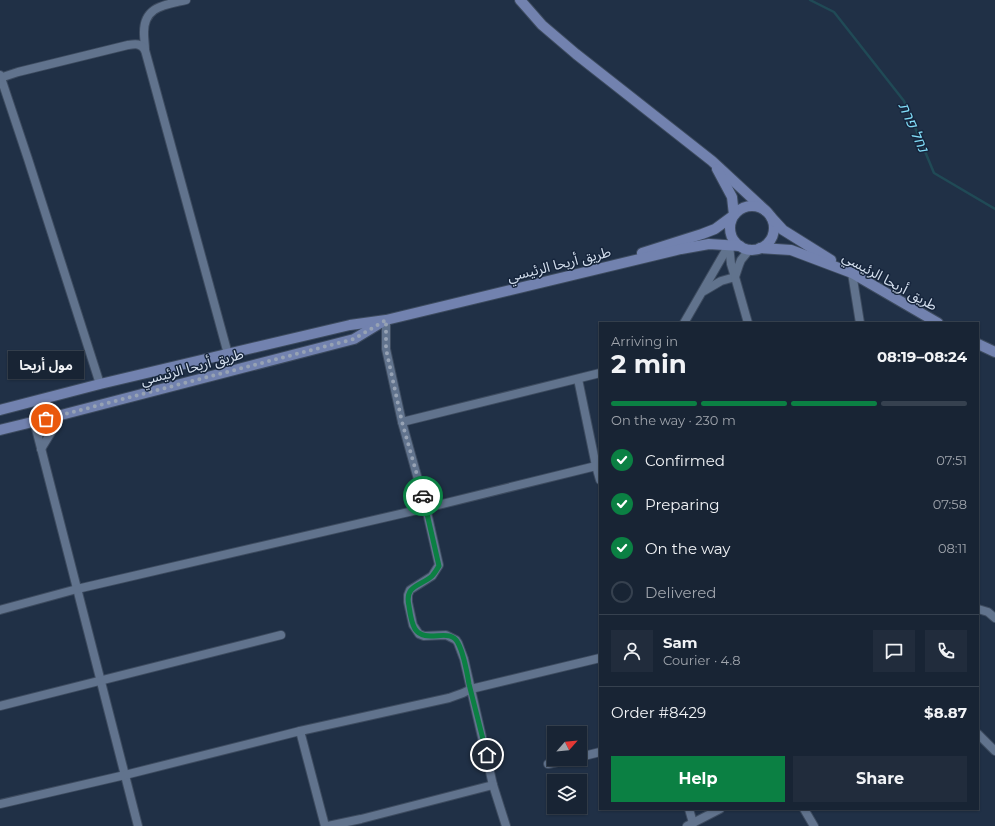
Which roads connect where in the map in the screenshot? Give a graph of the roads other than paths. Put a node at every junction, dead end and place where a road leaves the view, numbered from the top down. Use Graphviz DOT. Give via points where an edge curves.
graph roads {
  1 [pos="186,0"];
  2 [pos="520,0"];
  3 [pos="145,50"];
  4 [pos="0,77"];
  5 [pos="712,161"];
  6 [pos="768,214"];
  7 [pos="734,215"];
  8 [pos="729,245"];
  9 [pos="740,246"];
  10 [pos="755,249"];
  11 [pos="591,271"];
  12 [pos="852,273"];
  13 [pos="735,277"];
  14 [pos="702,292"];
  15 [pos="386,320"];
  16 [pos="685,322"];
  17 [pos="748,322"];
  18 [pos="860,322"];
  19 [pos="936,322"];
  20 [pos="979,344"];
  21 [pos="995,352"];
  22 [pos="228,354"];
  23 [pos="599,373"];
  24 [pos="578,379"];
  25 [pos="100,384"];
  26 [pos="0,410"];
  27 [pos="58,416"];
  28 [pos="34,422"];
  29 [pos="402,422"];
  30 [pos="0,430"];
  31 [pos="41,449"];
  32 [pos="599,464"];
  33 [pos="426,508"];
  34 [pos="77,589"];
  35 [pos="979,609"];
  36 [pos="0,610"];
  37 [pos="995,618"];
  38 [pos="281,635"];
  39 [pos="599,658"];
  40 [pos="100,680"];
  41 [pos="470,689"];
  42 [pos="0,706"];
  43 [pos="300,731"];
  44 [pos="979,735"];
  45 [pos="995,751"];
  46 [pos="599,752"];
  47 [pos="587,755"];
  48 [pos="125,775"];
  49 [pos="493,785"];
  50 [pos="0,804"];
  51 [pos="689,810"];
  52 [pos="718,810"];
  53 [pos="805,810"];
  54 [pos="690,825"];
  55 [pos="138,826"];
  56 [pos="325,826"];
  57 [pos="328,826"];
  58 [pos="506,826"];
  59 [pos="814,826"];
  1 -- 3 [label="street" via="152,11 145,21"];
  2 -- 5 [label="main road" via="542,25 576,54"];
  3 -- 4 [label="street" via="139,45 128,45"];
  3 -- 22 [label="street"];
  4 -- 25 [label="street"];
  5 -- 6 [label="main road"];
  5 -- 7 [label="main road" via="732,198"];
  6 -- 7 [label="main road" via="760,207 752,206 740,209"];
  6 -- 10 [label="main road" via="774,231 766,244"];
  6 -- 12 [label="main road" via="783,230"];
  7 -- 9 [label="main road" via="731,221 731,235"];
  7 -- 11 [label="main road" via="708,232"];
  8 -- 9 [label="main road, طريق أريحا الرئيسي"];
  8 -- 11 [label="main road, طريق أريحا الرئيسي" via="708,244 681,249"];
  8 -- 13 [label="street"];
  8 -- 14 [label="street"];
  9 -- 10 [label="main road"];
  10 -- 12 [label="main road, طريق أريحا الرئيسي" via="792,250"];
  10 -- 13 [label="street" via="738,265"];
  11 -- 15 [label="main road, طريق أريحا الرئيسي"];
  12 -- 18 [label="street"];
  12 -- 19 [label="main road, طريق أريحا الرئيسي"];
  13 -- 14 [label="street"];
  13 -- 17 [label="street"];
  14 -- 16 [label="street"];
  15 -- 22 [label="main road, طريق أريحا الرئيسي" via="350,325"];
  15 -- 27 [label="main road, طريق أريحا الرئيسي" via="354,339"];
  15 -- 29 [label="street" via="386,349"];
  20 -- 21 [label="main road"];
  22 -- 25 [label="main road, طريق أريحا الرئيسي"];
  23 -- 24 [label="street"];
  24 -- 29 [label="street"];
  24 -- 32 [label="street"];
  25 -- 26 [label="main road, طريق أريحا الرئيسي"];
  27 -- 28 [label="main road, طريق أريحا الرئيسي"];
  27 -- 31 [label="street"];
  28 -- 30 [label="main road, طريق أريحا الرئيسي"];
  28 -- 31 [label="street"];
  29 -- 33 [label="street"];
  31 -- 34 [label="street"];
  32 -- 33 [label="street"];
  33 -- 34 [label="street"];
  33 -- 41 [label="street" via="439,566 432,576 410,590 408,602 413,625 419,634 424,636 446,635 456,640 464,659"];
  34 -- 36 [label="street"];
  34 -- 40 [label="street"];
  35 -- 37 [label="street"];
  38 -- 40 [label="street"];
  39 -- 41 [label="street"];
  40 -- 42 [label="street"];
  40 -- 48 [label="street"];
  41 -- 43 [label="street" via="449,698"];
  41 -- 49 [label="street"];
  43 -- 48 [label="street"];
  43 -- 56 [label="street"];
  44 -- 45 [label="street"];
  46 -- 47 [label="street"];
  48 -- 50 [label="street"];
  48 -- 55 [label="street"];
  49 -- 57 [label="street"];
  49 -- 58 [label="street"];
  51 -- 54 [label="street"];
  52 -- 54 [label="street"];
  53 -- 59 [label="street"];
}
